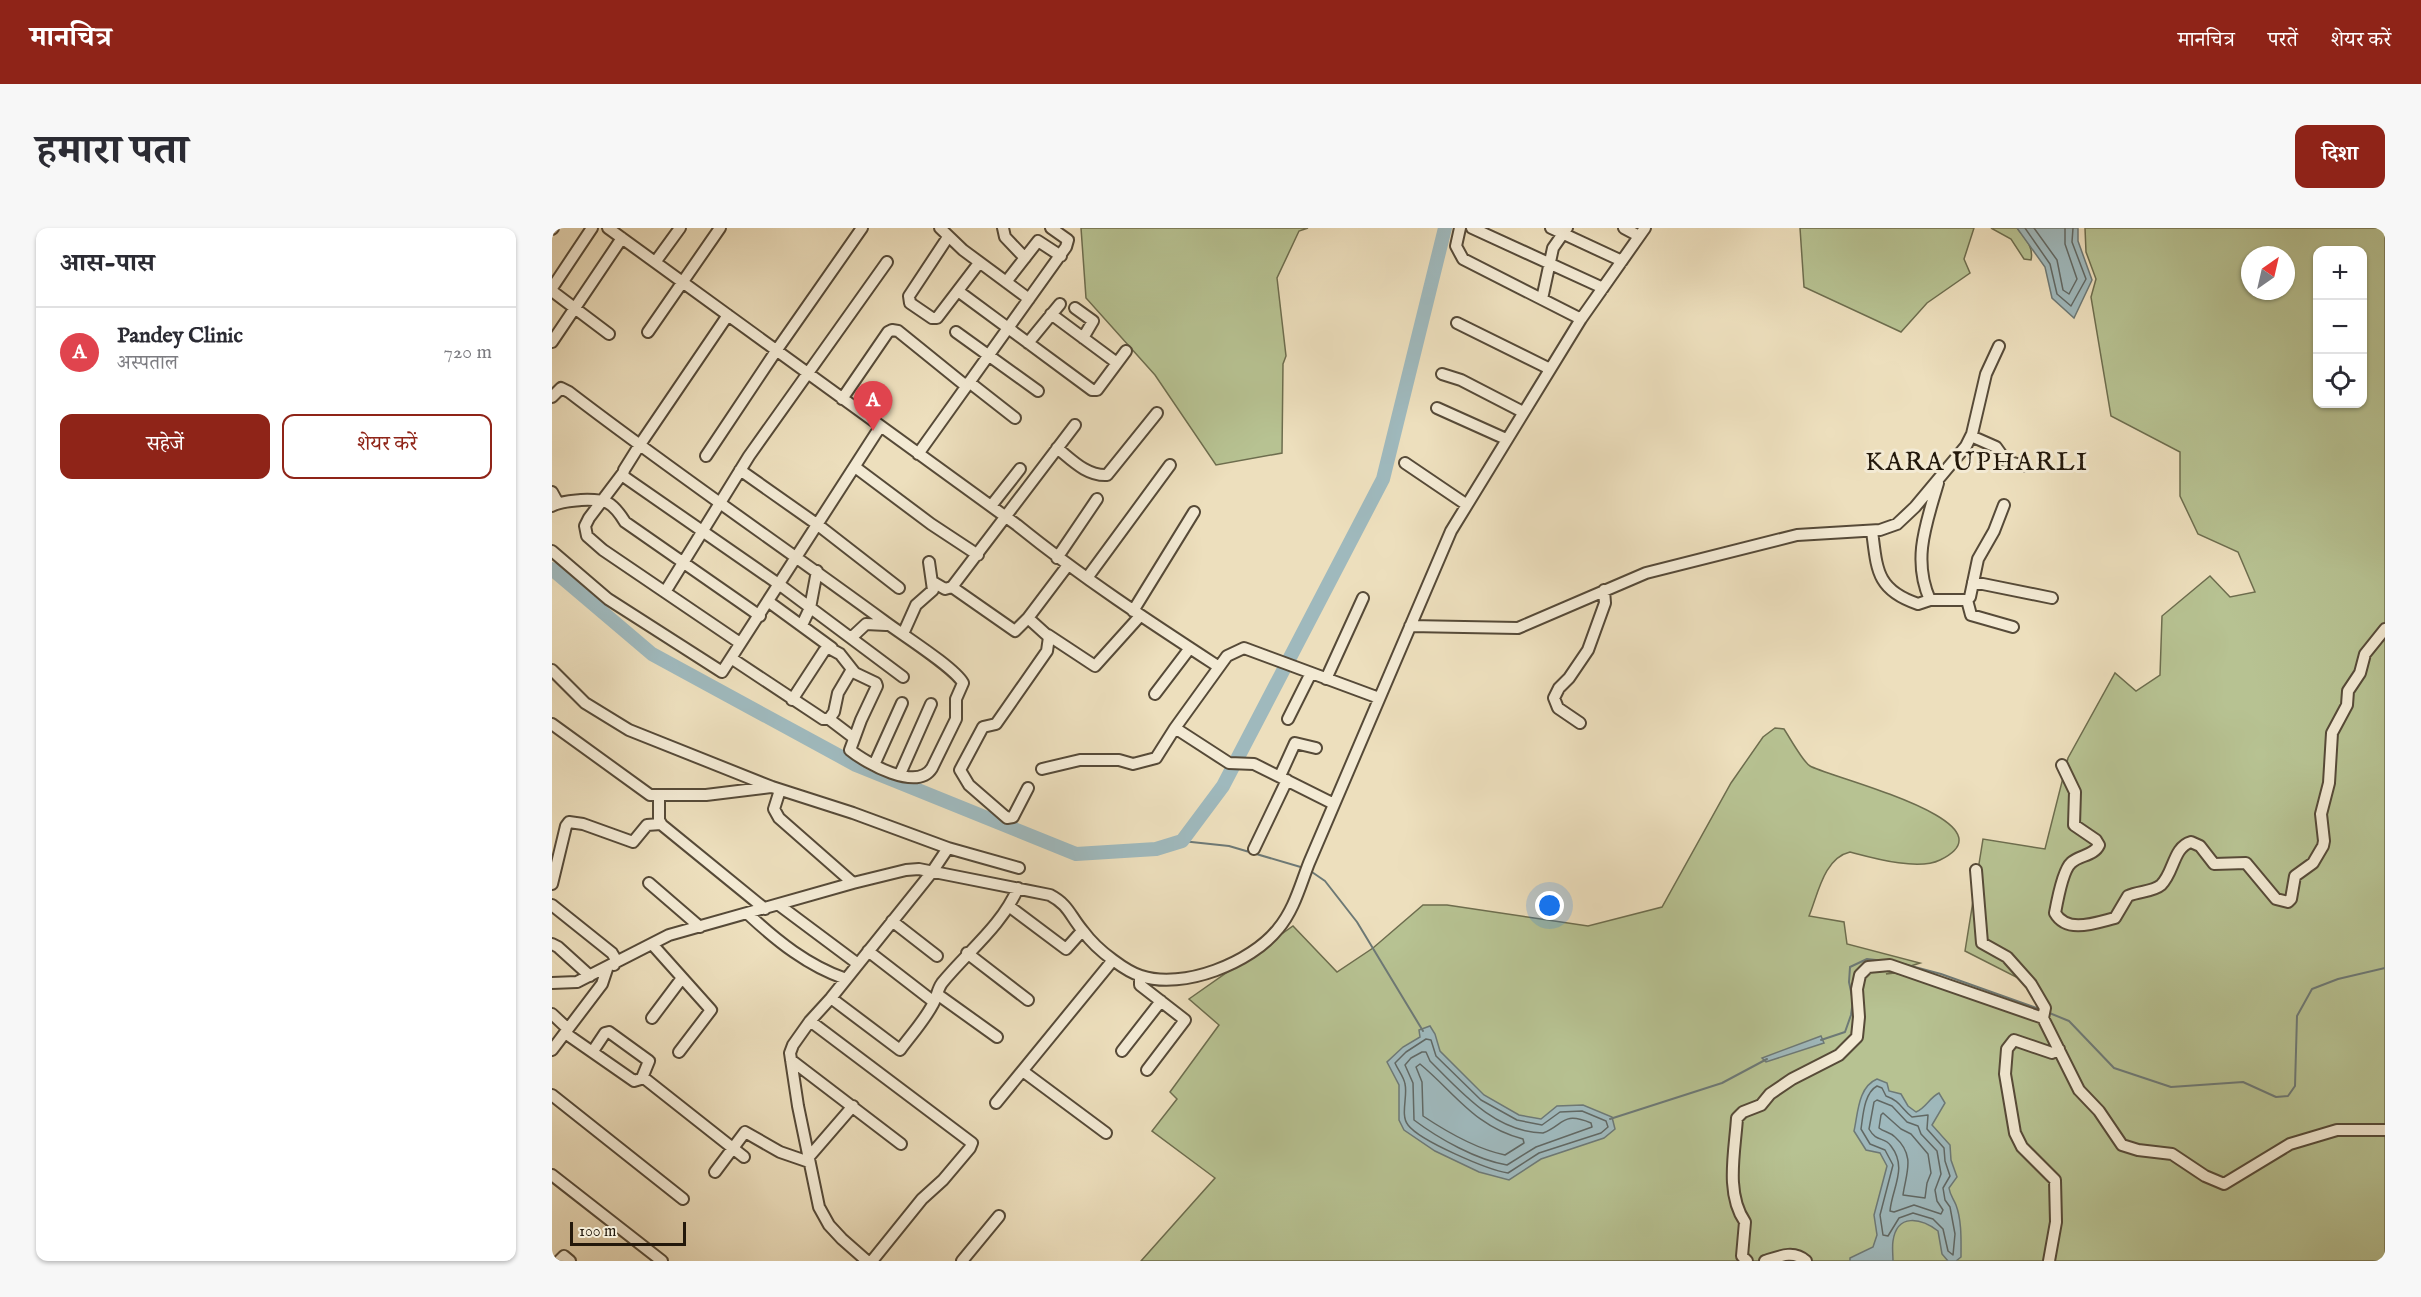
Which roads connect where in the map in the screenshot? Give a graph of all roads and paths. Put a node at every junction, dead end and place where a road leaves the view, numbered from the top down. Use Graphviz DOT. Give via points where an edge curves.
graph roads {
  1 [pos="592,228"];
  2 [pos="680,228"];
  3 [pos="720,228"];
  4 [pos="862,228"];
  5 [pos="1003,228"];
  6 [pos="1051,228"];
  7 [pos="1460,228"];
  8 [pos="1472,228"];
  9 [pos="1551,228"];
  10 [pos="1624,228"];
  11 [pos="611,229"];
  12 [pos="1565,231"];
  13 [pos="944,232"];
  14 [pos="1642,232"];
  15 [pos="622,238"];
  16 [pos="1061,256"];
  17 [pos="1025,258"];
  18 [pos="656,261"];
  19 [pos="1622,261"];
  20 [pos="887,262"];
  21 [pos="1549,262"];
  22 [pos="979,263"];
  23 [pos="684,282"];
  24 [pos="1006,282"];
  25 [pos="1603,288"];
  26 [pos="552,290"];
  27 [pos="958,291"];
  28 [pos="1029,299"];
  29 [pos="1542,299"];
  30 [pos="1059,304"];
  31 [pos="575,308"];
  32 [pos="1075,308"];
  33 [pos="1051,314"];
  34 [pos="728,315"];
  35 [pos="1581,319"];
  36 [pos="1457,323"];
  37 [pos="1009,329"];
  38 [pos="648,332"];
  39 [pos="956,332"];
  40 [pos="609,334"];
  41 [pos="1083,338"];
  42 [pos="552,342"];
  43 [pos="1028,343"];
  44 [pos="1999,346"];
  45 [pos="776,351"];
  46 [pos="1126,351"];
  47 [pos="989,355"];
  48 [pos="1117,363"];
  49 [pos="1550,369"];
  50 [pos="807,374"];
  51 [pos="1442,374"];
  52 [pos="968,384"];
  53 [pos="1038,391"];
  54 [pos="552,397"];
  55 [pos="842,399"];
  56 [pos="1437,408"];
  57 [pos="1523,412"];
  58 [pos="1156,413"];
  59 [pos="1016,418"];
  60 [pos="1075,425"];
  61 [pos="880,427"];
  62 [pos="1971,436"];
  63 [pos="1506,439"];
  64 [pos="639,446"];
  65 [pos="1057,448"];
  66 [pos="918,454"];
  67 [pos="706,456"];
  68 [pos="1405,464"];
  69 [pos="1170,465"];
  70 [pos="2024,466"];
  71 [pos="855,467"];
  72 [pos="1020,469"];
  73 [pos="740,470"];
  74 [pos="623,473"];
  75 [pos="1939,480"];
  76 [pos="552,492"];
  77 [pos="602,499"];
  78 [pos="1097,499"];
  79 [pos="719,503"];
  80 [pos="555,504"];
  81 [pos="1467,505"];
  82 [pos="2004,505"];
  83 [pos="991,506"];
  84 [pos="1194,512"];
  85 [pos="1006,517"];
  86 [pos="818,525"];
  87 [pos="1872,531"];
  88 [pos="703,532"];
  89 [pos="552,551"];
  90 [pos="978,555"];
  91 [pos="797,556"];
  92 [pos="1057,558"];
  93 [pos="684,562"];
  94 [pos="929,562"];
  95 [pos="1068,565"];
  96 [pos="817,571"];
  97 [pos="1087,578"];
  98 [pos="933,582"];
  99 [pos="1973,582"];
  100 [pos="780,585"];
  101 [pos="952,587"];
  102 [pos="899,588"];
  103 [pos="1604,590"];
  104 [pos="665,592"];
  105 [pos="1363,598"];
  106 [pos="2052,598"];
  107 [pos="1930,600"];
  108 [pos="1966,600"];
  109 [pos="769,602"];
  110 [pos="810,608"];
  111 [pos="1136,613"];
  112 [pos="760,616"];
  113 [pos="1028,618"];
  114 [pos="802,625"];
  115 [pos="892,626"];
  116 [pos="1410,626"];
  117 [pos="2013,627"];
  118 [pos="2385,629"];
  119 [pos="903,634"];
  120 [pos="1048,635"];
  121 [pos="851,638"];
  122 [pos="740,643"];
  123 [pos="832,648"];
  124 [pos="1190,648"];
  125 [pos="731,658"];
  126 [pos="1219,667"];
  127 [pos="552,670"];
  128 [pos="851,671"];
  129 [pos="1307,671"];
  130 [pos="903,677"];
  131 [pos="1326,679"];
  132 [pos="1155,694"];
  133 [pos="1379,698"];
  134 [pos="792,700"];
  135 [pos="902,703"];
  136 [pos="931,704"];
  137 [pos="829,719"];
  138 [pos="1288,719"];
  139 [pos="1580,723"];
  140 [pos="552,724"];
  141 [pos="1175,728"];
  142 [pos="854,738"];
  143 [pos="1316,748"];
  144 [pos="874,765"];
  145 [pos="2061,765"];
  146 [pos="1042,769"];
  147 [pos="900,774"];
  148 [pos="1284,778"];
  149 [pos="776,788"];
  150 [pos="1028,788"];
  151 [pos="659,796"];
  152 [pos="1334,804"];
  153 [pos="661,824"];
  154 [pos="948,848"];
  155 [pos="1254,849"];
  156 [pos="1019,868"];
  157 [pos="1976,870"];
  158 [pos="932,873"];
  159 [pos="649,883"];
  160 [pos="853,883"];
  161 [pos="552,884"];
  162 [pos="1018,888"];
  163 [pos="552,905"];
  164 [pos="779,905"];
  165 [pos="1010,907"];
  166 [pos="765,909"];
  167 [pos="748,914"];
  168 [pos="892,921"];
  169 [pos="700,927"];
  170 [pos="1082,931"];
  171 [pos="552,944"];
  172 [pos="652,944"];
  173 [pos="868,951"];
  174 [pos="967,953"];
  175 [pos="938,956"];
  176 [pos="1113,960"];
  177 [pos="858,964"];
  178 [pos="610,967"];
  179 [pos="590,976"];
  180 [pos="1140,976"];
  181 [pos="682,978"];
  182 [pos="846,979"];
  183 [pos="552,983"];
  184 [pos="831,998"];
  185 [pos="935,998"];
  186 [pos="1028,1000"];
  187 [pos="1161,1001"];
  188 [pos="552,1014"];
  189 [pos="652,1017"];
  190 [pos="2043,1018"];
  191 [pos="810,1021"];
  192 [pos="567,1031"];
  193 [pos="998,1037"];
  194 [pos="2059,1049"];
  195 [pos="552,1050"];
  196 [pos="592,1051"];
  197 [pos="1122,1051"];
  198 [pos="679,1052"];
  199 [pos="791,1060"];
  200 [pos="1147,1070"];
  201 [pos="1024,1072"];
  202 [pos="642,1078"];
  203 [pos="552,1095"];
  204 [pos="996,1103"];
  205 [pos="853,1106"];
  206 [pos="2385,1121"];
  207 [pos="2380,1130"];
  208 [pos="1106,1132"];
  209 [pos="901,1144"];
  210 [pos="733,1149"];
  211 [pos="744,1157"];
  212 [pos="809,1160"];
  213 [pos="716,1172"];
  214 [pos="552,1175"];
  215 [pos="683,1199"];
  216 [pos="999,1216"];
  217 [pos="559,1261"];
  218 [pos="570,1261"];
  219 [pos="662,1261"];
  220 [pos="867,1261"];
  221 [pos="872,1261"];
  222 [pos="962,1261"];
  223 [pos="1747,1261"];
  224 [pos="1766,1261"];
  225 [pos="1806,1261"];
  226 [pos="2049,1261"];
  1 -- 26 [label="street"];
  2 -- 18 [label="street"];
  3 -- 23 [label="street"];
  4 -- 45 [label="street"];
  5 -- 17 [label="street" via="1005,237"];
  6 -- 16 [label="street" via="1068,240"];
  7 -- 29 [label="street" via="1456,246 1463,259"];
  8 -- 21 [label="street"];
  9 -- 12 [label="street"];
  10 -- 14 [label="street"];
  11 -- 15 [label="street"];
  12 -- 19 [label="street"];
  12 -- 21 [label="street"];
  13 -- 22 [label="street"];
  13 -- 27 [label="street" via="908,298 935,319"];
  14 -- 19 [label="street"];
  15 -- 18 [label="street"];
  15 -- 31 [label="street"];
  16 -- 17 [label="street" via="1039,241"];
  16 -- 28 [label="street"];
  17 -- 24 [label="street"];
  18 -- 23 [label="street"];
  19 -- 25 [label="street"];
  20 -- 50 [label="street"];
  21 -- 25 [label="street"];
  21 -- 29 [label="street"];
  22 -- 24 [label="street"];
  22 -- 27 [label="street"];
  23 -- 34 [label="street"];
  23 -- 38 [label="street"];
  24 -- 28 [label="street"];
  25 -- 35 [label="street"];
  26 -- 31 [label="street"];
  27 -- 37 [label="street"];
  28 -- 37 [label="street"];
  29 -- 35 [label="street"];
  30 -- 33 [label="street"];
  31 -- 40 [label="street"];
  31 -- 42 [label="street"];
  32 -- 41 [label="street" via="1093,321"];
  33 -- 41 [label="street"];
  33 -- 43 [label="street"];
  34 -- 45 [label="street"];
  34 -- 64 [label="street"];
  35 -- 49 [label="street"];
  36 -- 49 [label="street"];
  37 -- 43 [label="street"];
  37 -- 47 [label="street"];
  39 -- 47 [label="street"];
  41 -- 48 [label="street"];
  43 -- 48 [label="street" via="1095,391"];
  44 -- 62 [label="street" via="1986,374"];
  45 -- 50 [label="street"];
  45 -- 67 [label="street"];
  46 -- 48 [label="street"];
  47 -- 52 [label="street"];
  47 -- 53 [label="street"];
  49 -- 57 [label="street"];
  50 -- 55 [label="street"];
  50 -- 73 [label="street"];
  51 -- 57 [label="street"];
  52 -- 55 [label="street" via="892,330"];
  52 -- 59 [label="street"];
  52 -- 66 [label="street"];
  54 -- 64 [label="street" via="559,389 566,390"];
  55 -- 61 [label="street"];
  56 -- 63 [label="street"];
  57 -- 63 [label="street"];
  58 -- 65 [label="street" via="1107,475 1075,464"];
  60 -- 65 [label="street"];
  61 -- 66 [label="street"];
  61 -- 71 [label="street"];
  62 -- 70 [label="street" via="1996,447 2006,460"];
  62 -- 75 [label="street"];
  63 -- 81 [label="street"];
  64 -- 74 [label="street"];
  64 -- 79 [label="street"];
  65 -- 85 [label="street"];
  66 -- 83 [label="street"];
  68 -- 81 [label="street"];
  69 -- 97 [label="street"];
  71 -- 86 [label="street"];
  71 -- 90 [label="street"];
  72 -- 83 [label="street"];
  73 -- 79 [label="street"];
  73 -- 86 [label="street"];
  74 -- 77 [label="street"];
  74 -- 88 [label="street" via="626,480"];
  75 -- 87 [label="street" via="1897,524"];
  75 -- 107 [label="street" via="1920,553 1922,578"];
  76 -- 80 [label="street"];
  77 -- 80 [label="street"];
  77 -- 93 [label="street" via="618,510 625,522"];
  77 -- 104 [label="street" via="585,526 587,536"];
  78 -- 92 [label="street"];
  79 -- 88 [label="street"];
  79 -- 91 [label="street"];
  81 -- 116 [label="street" via="1444,545"];
  82 -- 99 [label="street" via="1978,558"];
  83 -- 85 [label="street"];
  84 -- 111 [label="street"];
  85 -- 90 [label="street"];
  85 -- 92 [label="street"];
  86 -- 91 [label="street"];
  86 -- 102 [label="street"];
  87 -- 103 [label="street" via="1797,535 1646,573"];
  87 -- 107 [label="street" via="1878,573 1886,587 1918,604"];
  88 -- 93 [label="street"];
  88 -- 100 [label="street"];
  89 -- 125 [label="street" via="608,599 718,671 724,670"];
  90 -- 101 [label="street"];
  91 -- 96 [label="street"];
  91 -- 100 [label="street"];
  92 -- 95 [label="street"];
  93 -- 104 [label="street"];
  93 -- 112 [label="street"];
  94 -- 98 [label="street"];
  95 -- 97 [label="street"];
  95 -- 113 [label="street"];
  96 -- 110 [label="street"];
  96 -- 115 [label="street"];
  97 -- 111 [label="street"];
  98 -- 101 [label="street" via="945,589"];
  98 -- 119 [label="street" via="930,594 916,605"];
  99 -- 106 [label="street"];
  99 -- 108 [label="street"];
  100 -- 109 [label="street"];
  100 -- 110 [label="street"];
  101 -- 113 [label="street" via="1013,631"];
  103 -- 116 [label="street" via="1518,628"];
  103 -- 139 [label="street" via="1605,603 1588,650 1554,698 1558,708"];
  104 -- 122 [label="street"];
  105 -- 131 [label="street"];
  107 -- 108 [label="street"];
  108 -- 117 [label="street" via="1971,615"];
  109 -- 112 [label="street"];
  109 -- 114 [label="street"];
  110 -- 114 [label="street"];
  110 -- 121 [label="street"];
  111 -- 120 [label="street" via="1095,666"];
  111 -- 124 [label="street"];
  112 -- 122 [label="street"];
  113 -- 120 [label="street"];
  114 -- 123 [label="street"];
  115 -- 119 [label="street"];
  115 -- 121 [label="street" via="869,623"];
  116 -- 133 [label="street"];
  118 -- 145 [label="street" via="2365,654 2360,673 2348,691 2347,705 2332,733 2330,783 2321,814 2324,841 2316,860 2293,879 2288,902 2277,899 2246,862 2214,864 2200,846 2191,842 2181,848 2160,886 2128,896 2115,918 2067,925 2055,913 2067,868 2099,845 2074,825 2075,792"];
  119 -- 147 [label="street" via="963,683 956,699 957,716 931,771 917,778"];
  120 -- 150 [label="street" via="1046,652 996,724 985,725 960,768 966,782 1007,818 1014,816"];
  121 -- 130 [label="street"];
  122 -- 125 [label="street"];
  123 -- 128 [label="street"];
  123 -- 134 [label="street" via="824,651"];
  124 -- 126 [label="street"];
  124 -- 132 [label="street"];
  125 -- 134 [label="street"];
  126 -- 129 [label="street" via="1232,652 1244,648"];
  126 -- 141 [label="street"];
  127 -- 149 [label="street" via="585,703 629,730"];
  128 -- 137 [label="street"];
  128 -- 142 [label="street" via="877,686"];
  129 -- 131 [label="street"];
  129 -- 138 [label="street"];
  131 -- 133 [label="street"];
  133 -- 152 [label="street"];
  134 -- 137 [label="street" via="814,715"];
  135 -- 144 [label="street"];
  136 -- 147 [label="street"];
  137 -- 142 [label="street"];
  140 -- 151 [label="street" via="642,790"];
  141 -- 146 [label="street" via="1156,758 1133,764 1115,759 1080,760"];
  141 -- 148 [label="street" via="1229,763 1254,764"];
  142 -- 144 [label="street" via="850,750"];
  143 -- 148 [label="street" via="1295,743"];
  144 -- 147 [label="street"];
  148 -- 152 [label="street"];
  148 -- 155 [label="street"];
  149 -- 151 [label="street"];
  149 -- 154 [label="street"];
  149 -- 160 [label="street" via="774,809 779,818"];
  151 -- 153 [label="street"];
  152 -- 180 [label="street" via="1290,912 1264,944 1223,967 1188,978"];
  153 -- 161 [label="street" via="646,825 633,843 569,822"];
  153 -- 166 [label="street"];
  154 -- 156 [label="street"];
  154 -- 158 [label="street"];
  157 -- 190 [label="street" via="1982,943 2007,957 2031,984 2045,1008"];
  158 -- 160 [label="street" via="911,869"];
  158 -- 162 [label="street"];
  158 -- 168 [label="street"];
  159 -- 169 [label="street"];
  160 -- 164 [label="street"];
  162 -- 165 [label="street"];
  162 -- 170 [label="street" via="1039,891 1059,900"];
  163 -- 178 [label="street" via="612,953 615,958"];
  164 -- 166 [label="street"];
  164 -- 177 [label="street"];
  165 -- 170 [label="street" via="1066,949"];
  165 -- 174 [label="street" via="986,938"];
  166 -- 167 [label="street"];
  167 -- 169 [label="street"];
  167 -- 182 [label="street" via="801,957"];
  168 -- 173 [label="street"];
  168 -- 175 [label="street"];
  169 -- 172 [label="street"];
  170 -- 176 [label="street"];
  171 -- 179 [label="street"];
  172 -- 178 [label="street"];
  172 -- 181 [label="street"];
  173 -- 177 [label="street"];
  173 -- 185 [label="street"];
  174 -- 185 [label="street"];
  174 -- 186 [label="street"];
  176 -- 180 [label="street"];
  176 -- 201 [label="street"];
  177 -- 182 [label="street"];
  178 -- 179 [label="street"];
  178 -- 192 [label="street"];
  179 -- 183 [label="street" via="573,983"];
  180 -- 187 [label="street" via="1140,985"];
  181 -- 189 [label="street"];
  181 -- 198 [label="street" via="711,1010"];
  182 -- 184 [label="street"];
  184 -- 185 [label="street" via="900,1050"];
  184 -- 191 [label="street"];
  185 -- 193 [label="street"];
  187 -- 197 [label="street"];
  187 -- 200 [label="street" via="1185,1021"];
  188 -- 192 [label="street"];
  190 -- 194 [label="street"];
  190 -- 223 [label="street" via="1890,965 1868,968 1860,975 1857,989 1857,1037 1839,1055 1792,1078 1761,1105 1737,1118 1733,1192 1745,1222 1742,1256"];
  191 -- 199 [label="street" via="793,1045"];
  191 -- 221 [label="street" via="972,1143"];
  192 -- 195 [label="street"];
  192 -- 196 [label="street"];
  194 -- 207 [label="street" via="2079,1090 2122,1145 2172,1154 2224,1184 2290,1144 2337,1130"];
  194 -- 226 [label="street" via="2052,1053 2014,1040 2007,1049 2005,1074 2015,1132 2022,1147 2055,1180 2056,1222"];
  196 -- 202 [label="street" via="635,1082"];
  196 -- 202 [label="street" via="609,1032 649,1061"];
  199 -- 205 [label="street"];
  199 -- 212 [label="street"];
  201 -- 204 [label="street"];
  201 -- 208 [label="street"];
  202 -- 210 [label="street"];
  203 -- 215 [label="street"];
  205 -- 209 [label="street"];
  205 -- 212 [label="street"];
  206 -- 207 [label="street"];
  210 -- 211 [label="street"];
  210 -- 212 [label="street" via="746,1132 780,1152"];
  210 -- 213 [label="street"];
  212 -- 220 [label="street" via="822,1214"];
  214 -- 219 [label="street"];
  216 -- 222 [label="street"];
  217 -- 218 [label="street" via="564,1256"];
  224 -- 225 [label="street" via="1794,1254"];
}
